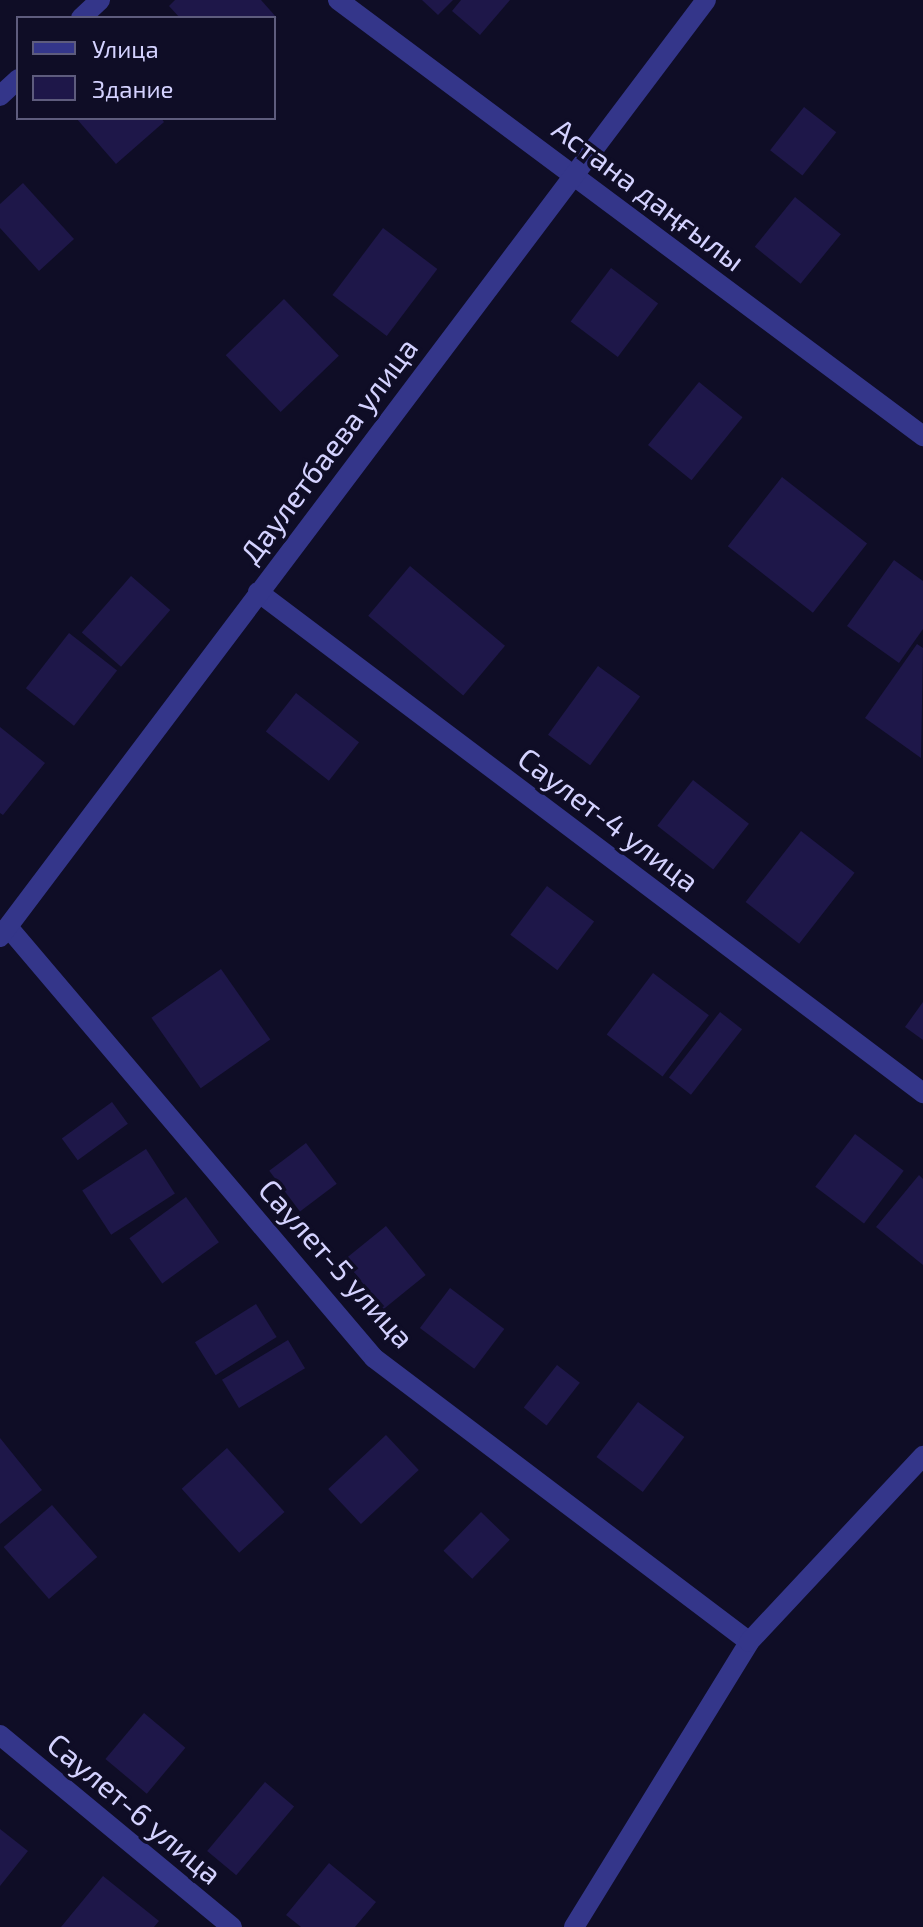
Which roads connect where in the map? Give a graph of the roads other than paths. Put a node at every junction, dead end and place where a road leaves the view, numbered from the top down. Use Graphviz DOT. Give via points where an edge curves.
graph roads {
  1 [pos="100,0"];
  2 [pos="338,0"];
  3 [pos="706,0"];
  4 [pos="83,16"];
  5 [pos="16,81"];
  6 [pos="0,96"];
  7 [pos="572,175"];
  8 [pos="923,436"];
  9 [pos="258,592"];
  10 [pos="4,932"];
  11 [pos="923,1093"];
  12 [pos="923,1456"];
  13 [pos="749,1642"];
  14 [pos="0,1735"];
  15 [pos="232,1927"];
  16 [pos="574,1927"];
  1 -- 4 [label="street"];
  2 -- 7 [label="street, Астана даңғылы"];
  3 -- 7 [label="street, Даулетбаева улица"];
  5 -- 6 [label="street"];
  7 -- 8 [label="street, Астана даңғылы"];
  7 -- 9 [label="street, Даулетбаева улица"];
  9 -- 10 [label="street, Даулетбаева улица"];
  9 -- 11 [label="street, Саулет-4 улица"];
  10 -- 13 [label="street, Саулет-5 улица" via="374,1358"];
  12 -- 13 [label="street"];
  13 -- 16 [label="street"];
  14 -- 15 [label="street, Саулет-6 улица"];
}
